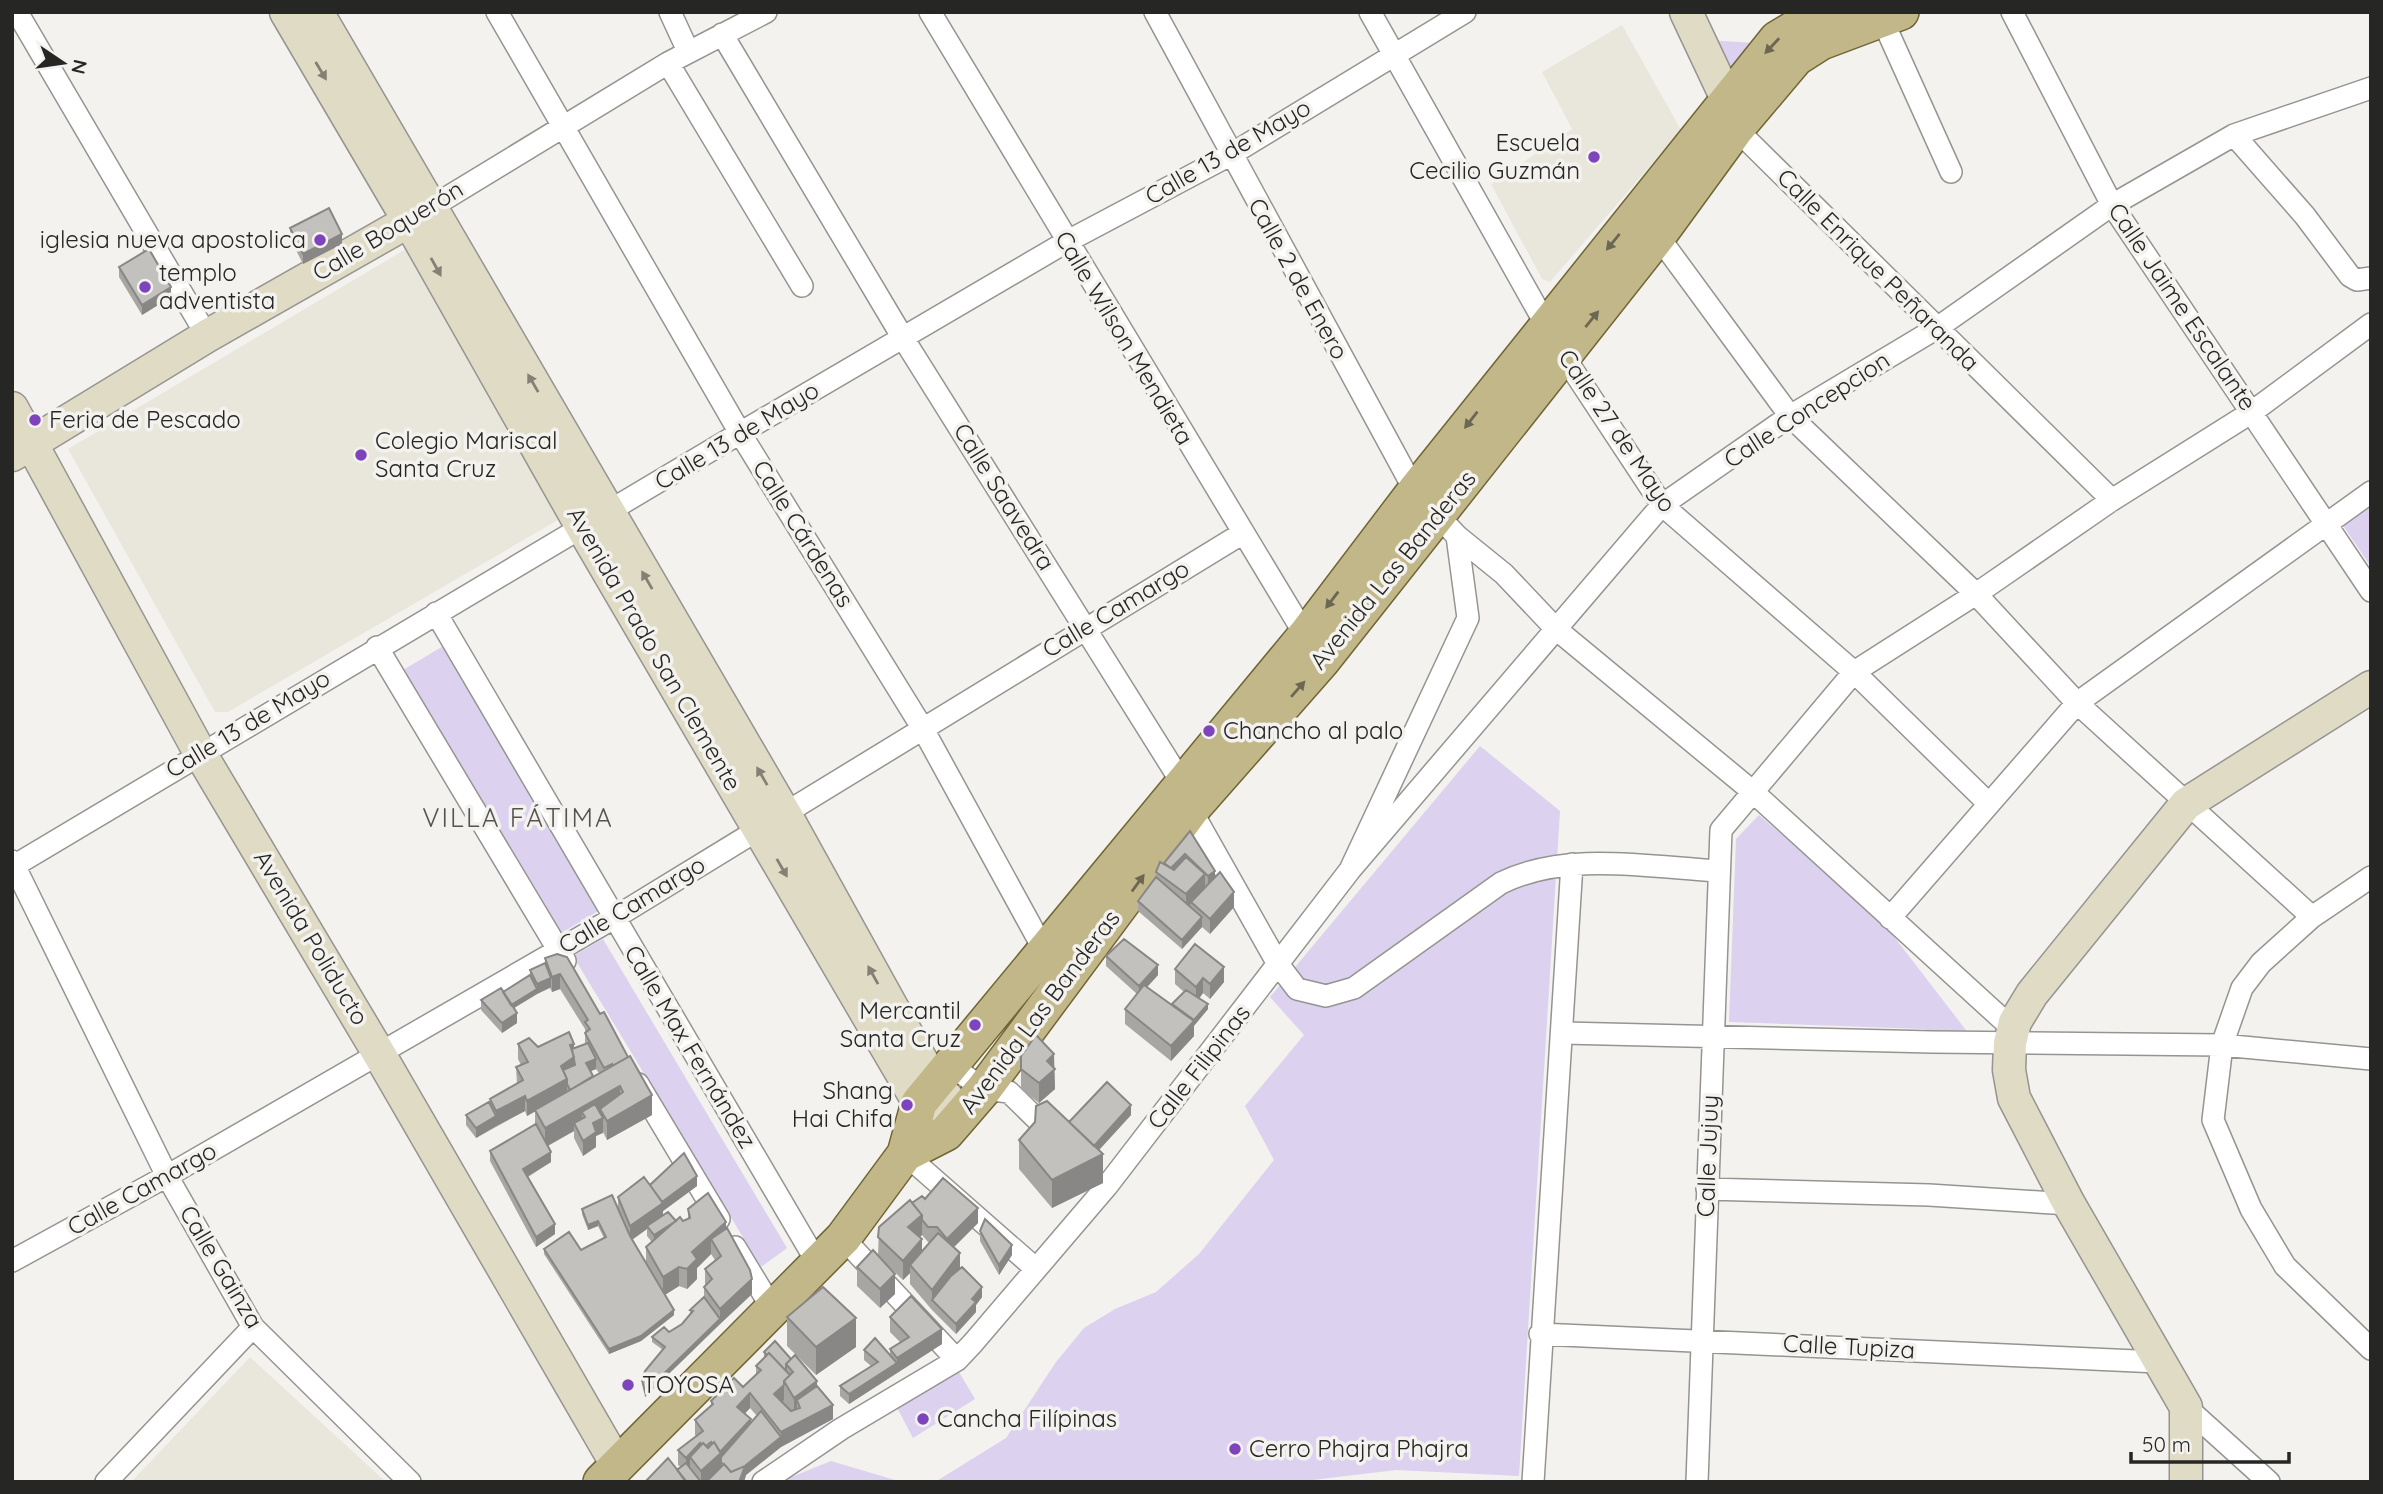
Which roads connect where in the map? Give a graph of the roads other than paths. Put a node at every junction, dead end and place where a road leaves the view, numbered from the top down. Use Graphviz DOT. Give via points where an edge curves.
graph roads {
  1 [pos="17,12"];
  2 [pos="286,12"];
  3 [pos="317,12"];
  4 [pos="496,12"];
  5 [pos="670,12"];
  6 [pos="766,12"];
  7 [pos="930,12"];
  8 [pos="1155,12"];
  9 [pos="1370,12"];
  10 [pos="1465,12"];
  11 [pos="1686,12"];
  12 [pos="1830,12"];
  13 [pos="2012,12"];
  14 [pos="1892,16"];
  15 [pos="722,34"];
  16 [pos="688,51"];
  17 [pos="1392,55"];
  18 [pos="668,63"];
  19 [pos="2371,88"];
  20 [pos="1731,114"];
  21 [pos="562,125"];
  22 [pos="2234,135"];
  23 [pos="1230,155"];
  24 [pos="1951,172"];
  25 [pos="2112,205"];
  26 [pos="420,214"];
  27 [pos="1648,223"];
  28 [pos="1066,242"];
  29 [pos="2371,278"];
  30 [pos="802,286"];
  31 [pos="2371,324"];
  32 [pos="1546,326"];
  33 [pos="1937,328"];
  34 [pos="207,337"];
  35 [pos="903,338"];
  36 [pos="1563,355"];
  37 [pos="12,408"];
  38 [pos="2252,412"];
  39 [pos="1790,416"];
  40 [pos="740,433"];
  41 [pos="23,449"];
  42 [pos="2371,492"];
  43 [pos="2112,500"];
  44 [pos="1662,505"];
  45 [pos="1436,515"];
  46 [pos="595,520"];
  47 [pos="2328,525"];
  48 [pos="1243,533"];
  49 [pos="2371,591"];
  50 [pos="1976,594"];
  51 [pos="436,612"];
  52 [pos="1086,626"];
  53 [pos="1556,629"];
  54 [pos="377,647"];
  55 [pos="1314,649"];
  56 [pos="1854,672"];
  57 [pos="2371,687"];
  58 [pos="2077,703"];
  59 [pos="923,729"];
  60 [pos="200,753"];
  61 [pos="1752,791"];
  62 [pos="1186,796"];
  63 [pos="1988,803"];
  64 [pos="2186,804"];
  65 [pos="772,821"];
  66 [pos="13,864"];
  67 [pos="1572,864"];
  68 [pos="1350,870"];
  69 [pos="1718,871"];
  70 [pos="2371,877"];
  71 [pos="2312,917"];
  72 [pos="614,918"];
  73 [pos="1890,918"];
  74 [pos="558,950"];
  75 [pos="1045,952"];
  76 [pos="1278,964"];
  77 [pos="578,983"];
  78 [pos="1065,984"];
  79 [pos="1564,1033"];
  80 [pos="2012,1037"];
  81 [pos="1713,1038"];
  82 [pos="2222,1045"];
  83 [pos="378,1052"];
  84 [pos="2371,1059"];
  85 [pos="625,1062"];
  86 [pos="935,1085"];
  87 [pos="964,1112"];
  88 [pos="1069,1150"];
  89 [pos="905,1154"];
  90 [pos="167,1176"];
  91 [pos="1707,1189"];
  92 [pos="2069,1204"];
  93 [pos="844,1238"];
  94 [pos="12,1261"];
  95 [pos="818,1264"];
  96 [pos="1035,1268"];
  97 [pos="765,1325"];
  98 [pos="253,1327"];
  99 [pos="1540,1334"];
  100 [pos="1701,1340"];
  101 [pos="2371,1349"];
  102 [pos="957,1360"];
  103 [pos="2158,1362"];
  104 [pos="2186,1407"];
  105 [pos="825,1410"];
  106 [pos="841,1429"];
  107 [pos="609,1473"];
  108 [pos="106,1482"];
  109 [pos="410,1482"];
  110 [pos="763,1482"];
  111 [pos="1533,1482"];
  112 [pos="1697,1482"];
  113 [pos="2186,1482"];
  114 [pos="2269,1482"];
  1 -- 34 [label="street"];
  2 -- 26 [label="street, Avenida Prado San Clemente, one-way"];
  3 -- 26 [label="street, Avenida Prado San Clemente"];
  4 -- 21 [label="street, Calle Cárdenas"];
  5 -- 16 [label="street"];
  6 -- 15 [label="street, Calle Boquerón"];
  7 -- 28 [label="street, Calle Wilson Mendieta"];
  8 -- 23 [label="street, Calle 2 de Enero"];
  9 -- 17 [label="street, Calle 27 de Mayo"];
  10 -- 17 [label="street, Calle 13 de Mayo"];
  11 -- 20 [label="street, Calle Enrique Peñaranda"];
  12 -- 20 [label="main road, Avenida Las Banderas, one-way" via="1777,39"];
  13 -- 25 [label="street, Calle Jaime Escalante"];
  14 -- 20 [label="main road, Avenida Las Banderas" via="1821,42"];
  14 -- 24 [label="street"];
  15 -- 16 [label="street, Calle Boquerón"];
  15 -- 35 [label="street, Calle Saavedra"];
  16 -- 18 [label="street, Calle Boquerón"];
  17 -- 23 [label="street, Calle 13 de Mayo"];
  17 -- 32 [label="street, Calle 27 de Mayo"];
  18 -- 21 [label="street, Calle Boquerón"];
  18 -- 30 [label="street"];
  19 -- 22 [label="street, Calle Concepcion"];
  20 -- 27 [label="main road, Avenida Las Banderas"];
  20 -- 33 [label="street, Calle Enrique Peñaranda"];
  21 -- 26 [label="street, Calle Boquerón"];
  21 -- 40 [label="street, Calle Cárdenas"];
  22 -- 25 [label="street, Calle Concepcion"];
  22 -- 29 [label="street" via="2350,276"];
  23 -- 28 [label="street, Calle 13 de Mayo"];
  23 -- 45 [label="street, Calle 2 de Enero"];
  25 -- 33 [label="street, Calle Concepcion"];
  25 -- 38 [label="street, Calle Jaime Escalante"];
  26 -- 34 [label="street, Calle Boquerón"];
  26 -- 46 [label="street, Avenida Prado San Clemente"];
  27 -- 32 [label="main road, Avenida Las Banderas, one-way"];
  36 -- 27 [label="main road, Avenida Las Banderas, one-way"];
  27 -- 39 [label="street"];
  28 -- 35 [label="street, Calle 13 de Mayo"];
  28 -- 48 [label="street, Calle Wilson Mendieta"];
  31 -- 38 [label="street"];
  32 -- 36 [label="street, Calle 27 de Mayo"];
  32 -- 45 [label="main road, Avenida Las Banderas, one-way"];
  33 -- 39 [label="street, Calle Concepcion"];
  33 -- 43 [label="street, Calle Enrique Peñaranda"];
  34 -- 41 [label="street, Calle Boquerón"];
  35 -- 40 [label="street, Calle 13 de Mayo"];
  35 -- 52 [label="street, Calle Saavedra"];
  36 -- 44 [label="street, Calle 27 de Mayo"];
  36 -- 45 [label="main road, Avenida Las Banderas"];
  37 -- 41 [label="street, Avenida Poliducto"];
  38 -- 43 [label="street"];
  38 -- 47 [label="street, Calle Jaime Escalante"];
  39 -- 44 [label="street, Calle Concepcion"];
  39 -- 50 [label="street"];
  40 -- 46 [label="street, Calle 13 de Mayo"];
  40 -- 59 [label="street, Calle Cárdenas"];
  41 -- 60 [label="street, Avenida Poliducto"];
  42 -- 47 [label="street"];
  43 -- 50 [label="street"];
  44 -- 53 [label="street, Calle Concepcion"];
  44 -- 56 [label="street, Calle 27 de Mayo"];
  45 -- 53 [label="street" via="1504,574"];
  45 -- 55 [label="main road, Avenida Las Banderas"];
  45 -- 68 [label="street, Calle Filipinas" via="1468,618"];
  46 -- 51 [label="street, Calle 13 de Mayo"];
  46 -- 65 [label="street, Avenida Prado San Clemente"];
  47 -- 49 [label="street, Calle Jaime Escalante"];
  47 -- 58 [label="street"];
  48 -- 52 [label="street, Calle Camargo"];
  48 -- 55 [label="street, Calle Wilson Mendieta"];
  50 -- 56 [label="street"];
  50 -- 58 [label="street"];
  51 -- 54 [label="street, Calle 13 de Mayo"];
  51 -- 72 [label="street, Calle Max Fernández"];
  52 -- 59 [label="street, Calle Camargo"];
  52 -- 62 [label="street, Calle Saavedra"];
  53 -- 61 [label="street"];
  53 -- 68 [label="street, Calle Concepcion"];
  54 -- 60 [label="street, Calle 13 de Mayo"];
  54 -- 74 [label="street"];
  55 -- 62 [label="main road, Avenida Las Banderas"];
  56 -- 61 [label="street"];
  56 -- 63 [label="street, Calle 27 de Mayo"];
  57 -- 64 [label="street"];
  58 -- 63 [label="street"];
  58 -- 64 [label="street"];
  59 -- 65 [label="street, Calle Camargo"];
  59 -- 75 [label="street, Calle Cárdenas"];
  60 -- 66 [label="street, Calle 13 de Mayo"];
  60 -- 83 [label="street, Avenida Poliducto"];
  61 -- 69 [label="street, Calle Jujuy" via="1721,830"];
  61 -- 73 [label="street"];
  62 -- 75 [label="main road, Avenida Las Banderas"];
  62 -- 76 [label="street, Calle Saavedra"];
  78 -- 62 [label="main road, Avenida Las Banderas, one-way"];
  63 -- 73 [label="street"];
  64 -- 71 [label="street"];
  64 -- 80 [label="street" via="2032,994"];
  65 -- 72 [label="street, Calle Camargo"];
  65 -- 86 [label="street, Avenida Prado San Clemente"];
  66 -- 90 [label="street, Calle Gainza"];
  67 -- 69 [label="street, Calle Saavedra"];
  67 -- 76 [label="street, Calle Saavedra" via="1524,872 1501,883 1354,988 1326,996 1297,989"];
  67 -- 79 [label="street"];
  68 -- 76 [label="street, Calle Filipinas"];
  69 -- 81 [label="street, Calle Jujuy"];
  70 -- 71 [label="street"];
  71 -- 82 [label="street" via="2261,963 2242,988"];
  72 -- 74 [label="street, Calle Camargo"];
  72 -- 95 [label="street, Calle Max Fernández"];
  73 -- 80 [label="street"];
  74 -- 77 [label="street"];
  74 -- 83 [label="street, Calle Camargo"];
  75 -- 78 [label="street, Calle Cárdenas"];
  75 -- 86 [label="main road, Avenida Las Banderas"];
  76 -- 96 [label="street, Calle Filipinas"];
  78 -- 87 [label="main road, Avenida Las Banderas"];
  79 -- 81 [label="street"];
  79 -- 99 [label="street"];
  80 -- 81 [label="street"];
  80 -- 82 [label="street"];
  80 -- 92 [label="street" via="2009,1070 2014,1098"];
  81 -- 91 [label="street, Calle Jujuy"];
  82 -- 84 [label="street"];
  82 -- 101 [label="street" via="2213,1120 2251,1209 2285,1266"];
  83 -- 90 [label="street, Calle Camargo"];
  83 -- 107 [label="street, Avenida Poliducto"];
  85 -- 97 [label="street"];
  86 -- 87 [label="street, Avenida Prado San Clemente"];
  86 -- 89 [label="main road, Avenida Las Banderas"];
  87 -- 88 [label="street" via="1009,1092"];
  87 -- 89 [label="main road, Avenida Las Banderas"];
  89 -- 93 [label="main road, Avenida Las Banderas"];
  89 -- 96 [label="street"];
  90 -- 94 [label="street, Calle Camargo"];
  90 -- 98 [label="street, Calle Gainza"];
  91 -- 92 [label="street"];
  91 -- 100 [label="street, Calle Jujuy"];
  92 -- 103 [label="street"];
  93 -- 95 [label="main road, Avenida Las Banderas"];
  93 -- 102 [label="street"];
  95 -- 97 [label="main road, Avenida Las Banderas"];
  96 -- 102 [label="street, Calle Filipinas"];
  97 -- 107 [label="main road, Avenida Las Banderas"];
  98 -- 108 [label="street"];
  98 -- 109 [label="street, Calle Gainza"];
  99 -- 100 [label="street, Calle Tupiza"];
  99 -- 111 [label="street"];
  100 -- 103 [label="street, Calle Tupiza"];
  100 -- 112 [label="street, Calle Jujuy"];
  102 -- 106 [label="street, Calle Filipinas"];
  103 -- 104 [label="street"];
  104 -- 113 [label="street"];
  104 -- 114 [label="street"];
  105 -- 106 [label="street"];
  106 -- 110 [label="street, Calle Filipinas"];
}
